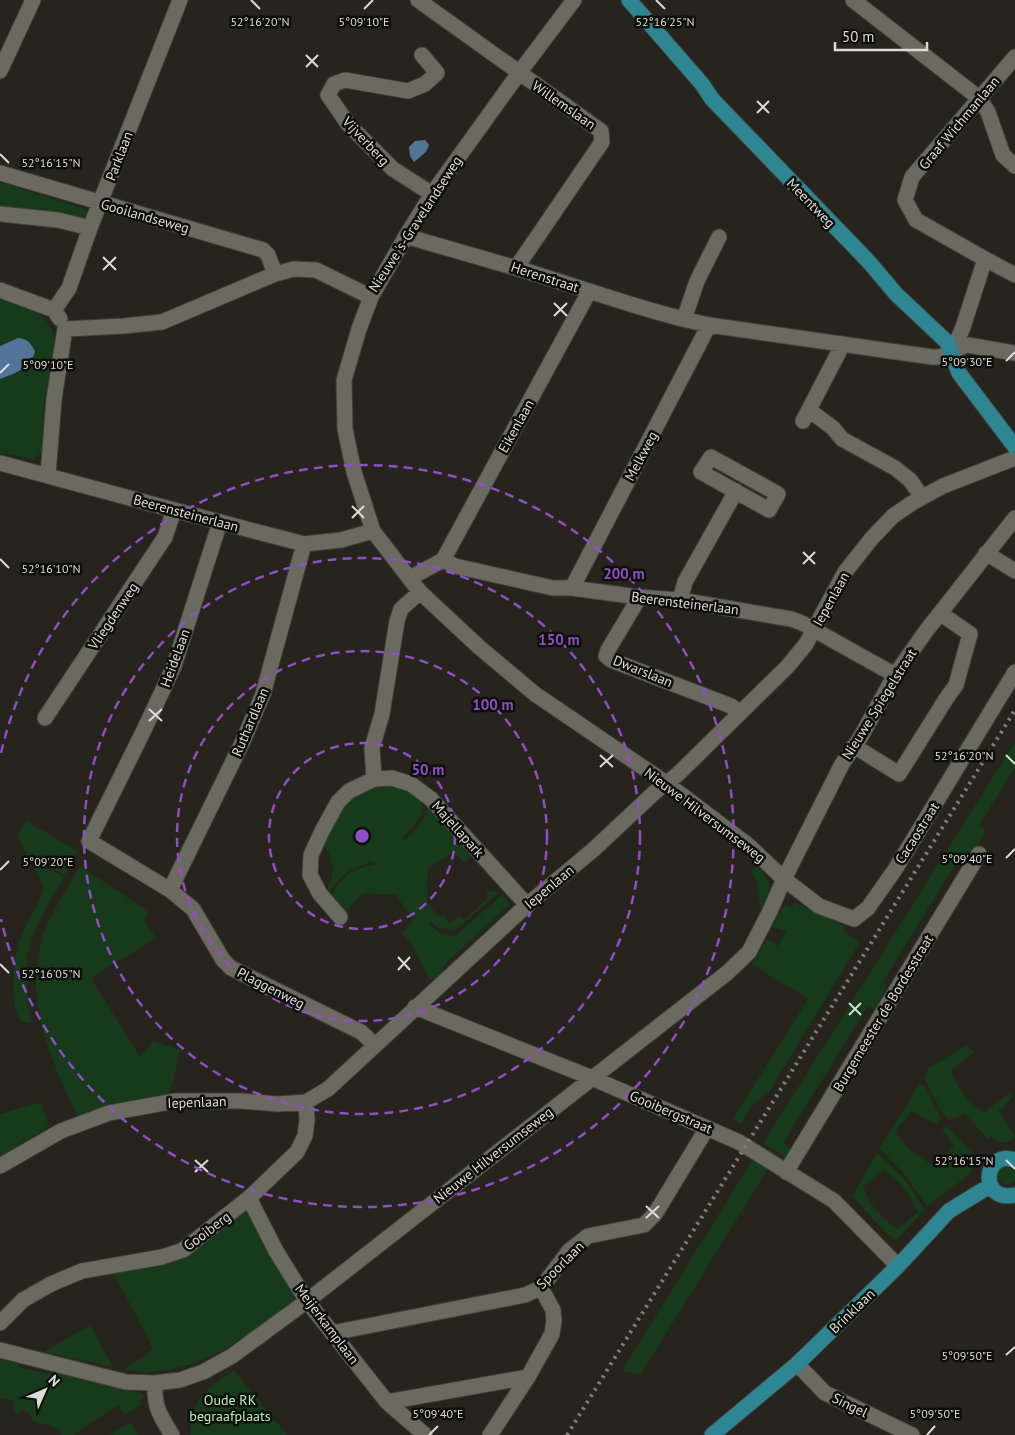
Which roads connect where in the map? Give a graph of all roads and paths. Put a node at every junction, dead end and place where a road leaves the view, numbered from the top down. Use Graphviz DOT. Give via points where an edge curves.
graph roads {
  1 [pos="33,0"];
  2 [pos="180,0"];
  3 [pos="418,0"];
  4 [pos="574,0"];
  5 [pos="629,0"];
  6 [pos="853,0"];
  7 [pos="422,55"];
  8 [pos="1015,57"];
  9 [pos="0,71"];
  10 [pos="519,73"];
  11 [pos="979,98"];
  12 [pos="1015,166"];
  13 [pos="0,173"];
  14 [pos="432,194"];
  15 [pos="100,203"];
  16 [pos="0,214"];
  17 [pos="90,228"];
  18 [pos="406,236"];
  19 [pos="718,237"];
  20 [pos="984,259"];
  21 [pos="516,268"];
  22 [pos="275,274"];
  23 [pos="1015,275"];
  24 [pos="0,290"];
  25 [pos="589,292"];
  26 [pos="371,297"];
  27 [pos="54,310"];
  28 [pos="684,319"];
  29 [pos="709,325"];
  30 [pos="65,329"];
  31 [pos="843,344"];
  32 [pos="952,353"];
  33 [pos="1015,353"];
  34 [pos="1015,447"];
  35 [pos="1015,458"];
  36 [pos="0,463"];
  37 [pos="48,475"];
  38 [pos="736,491"];
  39 [pos="922,497"];
  40 [pos="174,510"];
  41 [pos="1015,518"];
  42 [pos="220,522"];
  43 [pos="373,531"];
  44 [pos="304,544"];
  45 [pos="986,553"];
  46 [pos="442,560"];
  47 [pos="1015,571"];
  48 [pos="410,578"];
  49 [pos="572,588"];
  50 [pos="420,592"];
  51 [pos="638,598"];
  52 [pos="680,600"];
  53 [pos="940,613"];
  54 [pos="814,630"];
  55 [pos="1015,672"];
  56 [pos="894,675"];
  57 [pos="740,713"];
  58 [pos="45,718"];
  59 [pos="854,746"];
  60 [pos="374,779"];
  61 [pos="666,783"];
  62 [pos="89,841"];
  63 [pos="979,854"];
  64 [pos="784,880"];
  65 [pos="170,890"];
  66 [pos="527,905"];
  67 [pos="340,917"];
  68 [pos="415,1008"];
  69 [pos="375,1045"];
  70 [pos="592,1078"];
  71 [pos="306,1102"];
  72 [pos="707,1128"];
  73 [pos="1015,1160"];
  74 [pos="0,1166"];
  75 [pos="786,1172"];
  76 [pos="992,1188"];
  77 [pos="1015,1195"];
  78 [pos="249,1198"];
  79 [pos="898,1266"];
  80 [pos="541,1288"];
  81 [pos="307,1300"];
  82 [pos="0,1323"];
  83 [pos="332,1333"];
  84 [pos="0,1350"];
  85 [pos="797,1364"];
  86 [pos="528,1377"];
  87 [pos="155,1383"];
  88 [pos="387,1402"];
  89 [pos="172,1435"];
  90 [pos="425,1435"];
  91 [pos="490,1435"];
  92 [pos="712,1435"];
  93 [pos="912,1435"];
  1 -- 9 [label="street"];
  2 -- 15 [label="street, Parklaan"];
  3 -- 10 [label="street, Willemslaan"];
  4 -- 10 [label="street, Nieuwe 's-Gravelandseweg"];
  5 -- 32 [label="main road, Meentweg" via="712,99 896,294 947,342"];
  6 -- 11 [label="street"];
  7 -- 14 [label="street, Vijverberg" via="437,73 425,84 408,91 345,80 334,84 328,95 348,124 393,169"];
  8 -- 11 [label="street, Graaf Wichmanlaan"];
  10 -- 14 [label="street, Nieuwe 's-Gravelandseweg"];
  10 -- 21 [label="street, Willemslaan" via="601,131 602,142"];
  11 -- 12 [label="street" via="988,112 1003,155"];
  11 -- 20 [label="street, Graaf Wichmanlaan" via="912,177 905,200 916,220"];
  13 -- 15 [label="street, Gooilandseweg"];
  14 -- 18 [label="street, Nieuwe 's-Gravelandseweg"];
  15 -- 17 [label="street, Parklaan"];
  15 -- 22 [label="street, Gooilandseweg" via="263,250"];
  16 -- 17 [label="street, Gooilandseweg" via="58,220"];
  17 -- 27 [label="street, Parklaan" via="69,288"];
  18 -- 21 [label="street, Herenstraat"];
  18 -- 26 [label="street, Nieuwe 's-Gravelandseweg"];
  19 -- 28 [label="street" via="697,281"];
  20 -- 23 [label="street, Graaf Wichmanlaan"];
  20 -- 32 [label="street"];
  21 -- 25 [label="street, Herenstraat"];
  22 -- 26 [label="street, Nieuwe 's-Gravelandseweg" via="316,270"];
  22 -- 30 [label="street, Nieuwe 's-Gravelandseweg" via="162,322"];
  24 -- 27 [label="street"];
  25 -- 28 [label="street, Herenstraat"];
  25 -- 46 [label="street, Eikenlaan"];
  26 -- 43 [label="street, Nieuwe Hilversumseweg" via="344,380 344,419 354,472"];
  27 -- 30 [label="street"];
  28 -- 29 [label="street, Herenstraat"];
  29 -- 31 [label="street, Herenstraat"];
  29 -- 49 [label="street, Melkweg"];
  30 -- 37 [label="street" via="54,399"];
  31 -- 32 [label="street, Herenstraat" via="932,357"];
  31 -- 39 [label="street" via="806,416 833,428 842,439 895,468 910,480"];
  32 -- 33 [label="street" via="968,345"];
  32 -- 34 [label="main road" via="959,373"];
  35 -- 39 [label="street, Iepenlaan"];
  36 -- 37 [label="street, Beerensteinerlaan"];
  37 -- 40 [label="street, Beerensteinerlaan"];
  38 -- 38 [label="street" via="769,510 778,494 711,457 701,472"];
  38 -- 52 [label="street" via="685,582"];
  39 -- 54 [label="street, Iepenlaan" via="893,516 872,538 845,572"];
  40 -- 42 [label="street, Beerensteinerlaan"];
  40 -- 58 [label="street, Vliegdenweg" via="165,537"];
  41 -- 45 [label="street, Nieuwe Spiegelstraat"];
  42 -- 44 [label="street, Beerensteinerlaan"];
  42 -- 62 [label="street, Heidelaan" via="174,666"];
  43 -- 44 [label="street, Beerensteinerlaan" via="341,540"];
  43 -- 48 [label="street, Nieuwe Hilversumseweg"];
  44 -- 65 [label="street, Ruthardlaan" via="263,694 236,758"];
  45 -- 47 [label="street"];
  45 -- 53 [label="street, Nieuwe Spiegelstraat"];
  46 -- 48 [label="street"];
  46 -- 49 [label="street, Beerensteinerlaan" via="502,578 553,588"];
  48 -- 50 [label="street, Nieuwe Hilversumseweg"];
  49 -- 51 [label="street, Beerensteinerlaan"];
  50 -- 60 [label="street" via="401,609 396,621 382,714 372,748"];
  50 -- 61 [label="street, Nieuwe Hilversumseweg" via="479,648 535,694"];
  51 -- 52 [label="street, Beerensteinerlaan"];
  51 -- 57 [label="street, Dwarslaan" via="606,656 731,706"];
  52 -- 54 [label="street, Beerensteinerlaan" via="790,619"];
  53 -- 56 [label="street, Nieuwe Spiegelstraat"];
  53 -- 59 [label="street" via="970,634 956,685 899,774"];
  54 -- 56 [label="street, Beerensteinerlaan"];
  54 -- 57 [label="street, Iepenlaan" via="788,666"];
  55 -- 64 [label="street, Cacaostraat" via="896,868 868,908 854,918 819,906"];
  56 -- 59 [label="street, Nieuwe Spiegelstraat"];
  57 -- 61 [label="street, Iepenlaan"];
  59 -- 64 [label="street, Nieuwe Spiegelstraat"];
  60 -- 66 [label="street, Majellapark" via="392,778 411,784 431,799"];
  60 -- 67 [label="street, Majellapark" via="349,791 338,802 311,855 310,876 320,894"];
  61 -- 64 [label="street, Nieuwe Hilversumseweg" via="748,845"];
  61 -- 66 [label="street, Iepenlaan"];
  62 -- 65 [label="street, Plaggenweg"];
  63 -- 75 [label="street, Burgemeester de Bordesstraat"];
  64 -- 70 [label="street, Nieuwe Hilversumseweg" via="749,952 728,973"];
  65 -- 69 [label="street, Plaggenweg" via="193,909 222,960 231,968 361,1032"];
  66 -- 68 [label="street, Iepenlaan"];
  68 -- 69 [label="street, Iepenlaan"];
  68 -- 70 [label="street, Gooibergstraat"];
  69 -- 71 [label="street, Iepenlaan" via="328,1089"];
  70 -- 72 [label="street, Gooibergstraat"];
  70 -- 81 [label="street, Nieuwe Hilversumseweg"];
  71 -- 74 [label="street, Iepenlaan" via="175,1101 109,1113 61,1131"];
  71 -- 78 [label="street, Gooiberg" via="305,1136 297,1152"];
  72 -- 75 [label="street, Gooibergstraat" via="739,1142"];
  72 -- 80 [label="street, Spoorlaan" via="655,1214 644,1225 588,1236 569,1251"];
  73 -- 76 [label="main road" via="996,1162 990,1170"];
  75 -- 79 [label="street, Gooibergstraat" via="834,1201"];
  76 -- 77 [label="main road" via="998,1194"];
  76 -- 79 [label="main road, Brinklaan" via="949,1211"];
  78 -- 81 [label="street, Meijerkamplaan" via="276,1251"];
  78 -- 82 [label="street, Gooiberg" via="183,1250 74,1274 22,1300"];
  79 -- 85 [label="main road, Brinklaan"];
  80 -- 83 [label="street, Spoorlaan" via="525,1295"];
  80 -- 86 [label="street" via="554,1310 554,1321 552,1334"];
  81 -- 83 [label="street, Meijerkamplaan"];
  81 -- 87 [label="street, Nieuwe Hilversumseweg" via="232,1356 203,1372 180,1380"];
  83 -- 88 [label="street, Meijerkamplaan"];
  84 -- 87 [label="street, Nieuwe Hilversumseweg" via="126,1382"];
  85 -- 92 [label="main road, Brinklaan"];
  85 -- 93 [label="street, Singel" via="825,1393"];
  86 -- 88 [label="street"];
  86 -- 91 [label="street"];
  87 -- 89 [label="street" via="155,1402"];
  88 -- 90 [label="street, Meijerkamplaan"];
}
